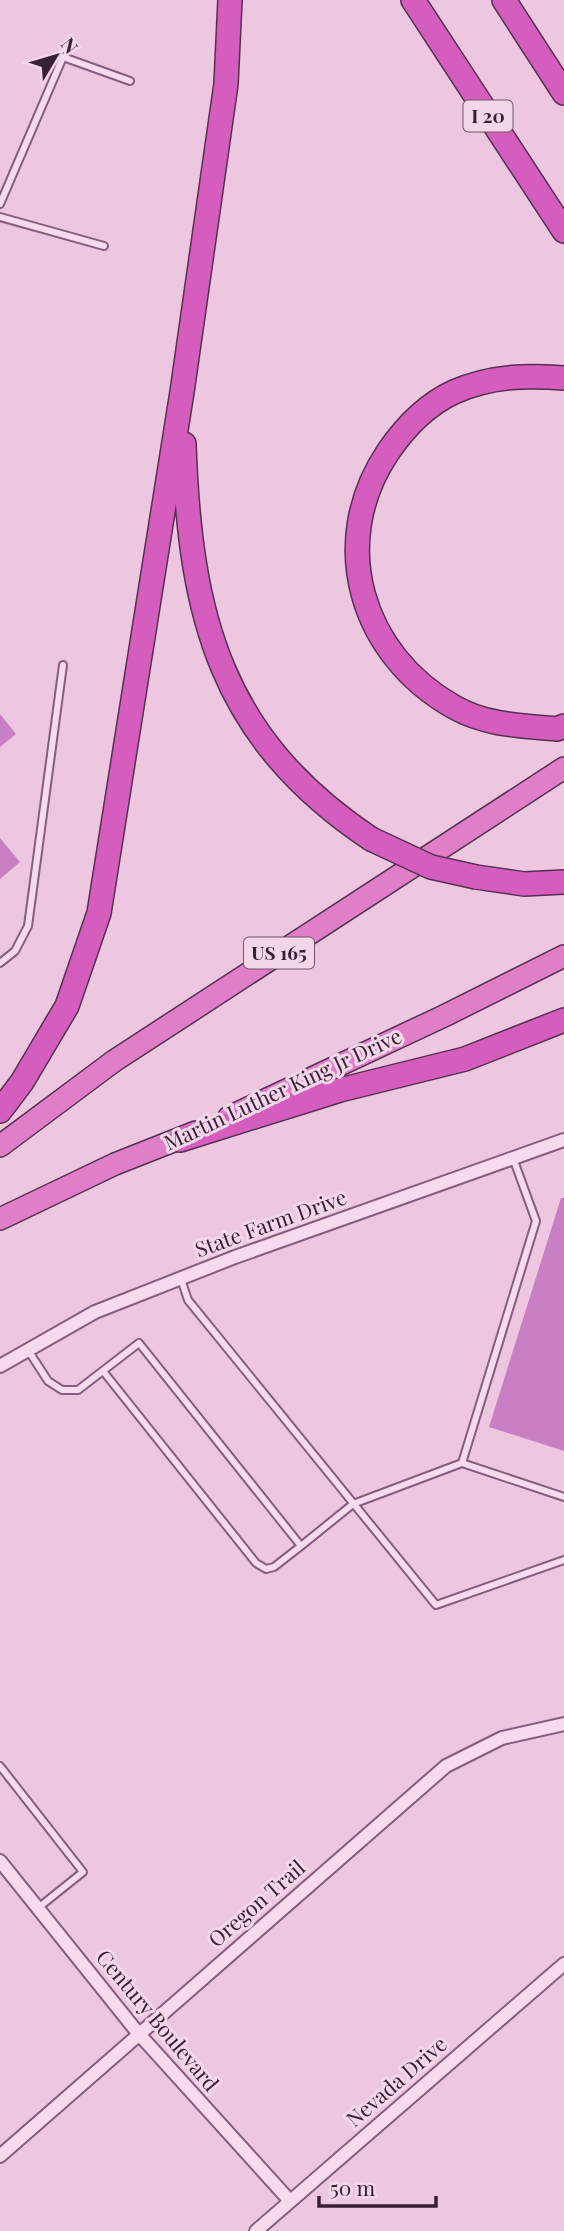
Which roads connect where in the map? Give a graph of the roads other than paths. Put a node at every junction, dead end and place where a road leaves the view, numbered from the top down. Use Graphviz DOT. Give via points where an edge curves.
graph roads {
  1 [pos="230,0"];
  2 [pos="413,0"];
  3 [pos="504,0"];
  4 [pos="130,81"];
  5 [pos="564,93"];
  6 [pos="0,204"];
  7 [pos="0,217"];
  8 [pos="564,231"];
  9 [pos="104,246"];
  10 [pos="564,378"];
  11 [pos="181,392"];
  12 [pos="63,666"];
  13 [pos="564,726"];
  14 [pos="564,768"];
  15 [pos="564,882"];
  16 [pos="564,956"];
  17 [pos="0,963"];
  18 [pos="561,1022"];
  19 [pos="0,1111"];
  20 [pos="180,1140"];
  21 [pos="564,1140"];
  22 [pos="0,1146"];
  23 [pos="513,1158"];
  24 [pos="0,1219"];
  25 [pos="180,1278"];
  26 [pos="28,1350"];
  27 [pos="0,1366"];
  28 [pos="103,1371"];
  29 [pos="462,1464"];
  30 [pos="564,1497"];
  31 [pos="353,1504"];
  32 [pos="301,1546"];
  33 [pos="564,1560"];
  34 [pos="564,1724"];
  35 [pos="0,1766"];
  36 [pos="0,1861"];
  37 [pos="38,1908"];
  38 [pos="564,1964"];
  39 [pos="138,2033"];
  40 [pos="0,2156"];
  41 [pos="290,2201"];
  42 [pos="256,2231"];
  1 -- 11 [label="highway" via="226,84"];
  2 -- 8 [label="highway, I 20"];
  3 -- 5 [label="highway"];
  4 -- 6 [label="lane" via="64,57"];
  7 -- 9 [label="lane"];
  10 -- 13 [label="highway" via="526,375 489,380 454,392 420,414 378,467 364,498 357,561 365,603 382,642 412,680 456,709 503,725"];
  11 -- 15 [label="highway, bridge" via="186,505 195,572 216,650 235,699 258,736 322,803 371,839 431,867 524,884"];
  11 -- 19 [label="highway" via="99,913 67,1006"];
  12 -- 17 [label="lane" via="28,926 15,951"];
  14 -- 22 [label="highway, US 165" via="114,1061"];
  16 -- 20 [label="highway, Martin Luther King Jr Drive"];
  18 -- 20 [label="highway" via="465,1059 340,1090"];
  20 -- 24 [label="highway, Martin Luther King Jr Drive" via="116,1164"];
  21 -- 23 [label="street, State Farm Drive"];
  23 -- 25 [label="street, State Farm Drive"];
  23 -- 29 [label="lane" via="536,1221"];
  25 -- 26 [label="street, State Farm Drive" via="94,1311"];
  25 -- 31 [label="lane" via="188,1300"];
  26 -- 27 [label="street, State Farm Drive"];
  26 -- 28 [label="lane" via="48,1381 62,1390 78,1390"];
  28 -- 32 [label="lane" via="256,1563 266,1569 274,1567"];
  28 -- 32 [label="lane" via="139,1343"];
  29 -- 30 [label="lane"];
  29 -- 31 [label="lane"];
  31 -- 32 [label="lane"];
  31 -- 33 [label="lane" via="436,1605"];
  34 -- 39 [label="street, Oregon Trail" via="502,1738 446,1766"];
  35 -- 37 [label="lane" via="83,1872"];
  36 -- 37 [label="street, Century Boulevard"];
  37 -- 39 [label="street, Century Boulevard"];
  38 -- 41 [label="street, Nevada Drive"];
  39 -- 40 [label="street, Oregon Trail"];
  39 -- 41 [label="street, Century Boulevard"];
  41 -- 42 [label="street, Nevada Drive"];
}
